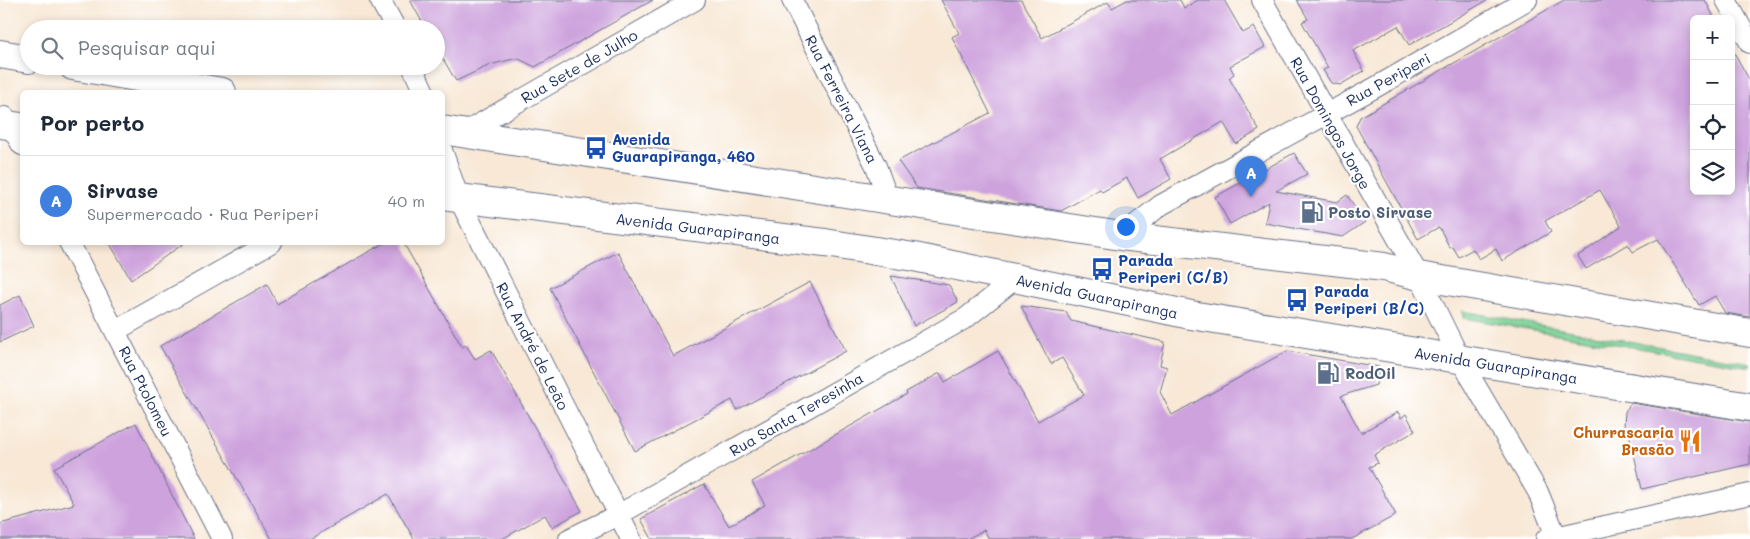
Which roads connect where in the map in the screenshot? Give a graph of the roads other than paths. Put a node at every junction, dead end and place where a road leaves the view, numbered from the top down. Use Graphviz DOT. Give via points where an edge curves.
graph roads {
  1 [pos="380,0"];
  2 [pos="695,0"];
  3 [pos="792,0"];
  4 [pos="1262,0"];
  5 [pos="1527,0"];
  6 [pos="1726,0"];
  7 [pos="391,20"];
  8 [pos="1750,43"];
  9 [pos="0,54"];
  10 [pos="20,57"];
  11 [pos="125,75"];
  12 [pos="416,75"];
  13 [pos="211,90"];
  14 [pos="423,90"];
  15 [pos="1326,113"];
  16 [pos="453,132"];
  17 [pos="445,166"];
  18 [pos="451,198"];
  19 [pos="888,199"];
  20 [pos="1121,236"];
  21 [pos="72,245"];
  22 [pos="267,245"];
  23 [pos="1418,276"];
  24 [pos="1015,279"];
  25 [pos="115,331"];
  26 [pos="1750,333"];
  27 [pos="1460,359"];
  28 [pos="1750,407"];
  29 [pos="1750,494"];
  30 [pos="618,515"];
  31 [pos="1551,538"];
  32 [pos="222,539"];
  33 [pos="569,539"];
  34 [pos="631,539"];
  1 -- 7 [label="street"];
  2 -- 16 [label="street, Rua Sete de Julho"];
  3 -- 19 [label="street, Rua Ferreira Viana" via="876,166"];
  4 -- 15 [label="street, Rua Domingos Jorge"];
  5 -- 15 [label="street, Rua Periperi"];
  6 -- 8 [label="street"];
  9 -- 10 [label="main road"];
  11 -- 13 [label="main road"];
  12 -- 14 [label="street"];
  15 -- 20 [label="street, Rua Periperi" via="1161,206"];
  15 -- 23 [label="street, Rua Domingos Jorge"];
  16 -- 19 [label="main road"];
  17 -- 18 [label="street, Rua André de Leão"];
  18 -- 24 [label="main road, Avenida Guarapiranga" via="824,243"];
  18 -- 30 [label="street, Rua André de Leão"];
  19 -- 20 [label="main road"];
  20 -- 23 [label="main road" via="1384,267"];
  21 -- 25 [label="street, Rua Ptolomeu"];
  22 -- 25 [label="street"];
  23 -- 26 [label="main road"];
  23 -- 27 [label="street, Rua Domingos Jorge"];
  24 -- 27 [label="main road, Avenida Guarapiranga" via="1191,315"];
  24 -- 30 [label="street, Rua Santa Teresinha" via="966,318"];
  25 -- 32 [label="street, Rua Ptolomeu"];
  27 -- 28 [label="main road, Avenida Guarapiranga"];
  27 -- 31 [label="street, Rua Domingos Jorge" via="1538,492"];
  29 -- 31 [label="street"];
  30 -- 33 [label="street, Rua Santa Teresinha"];
  30 -- 34 [label="street, Rua André de Leão"];
}
